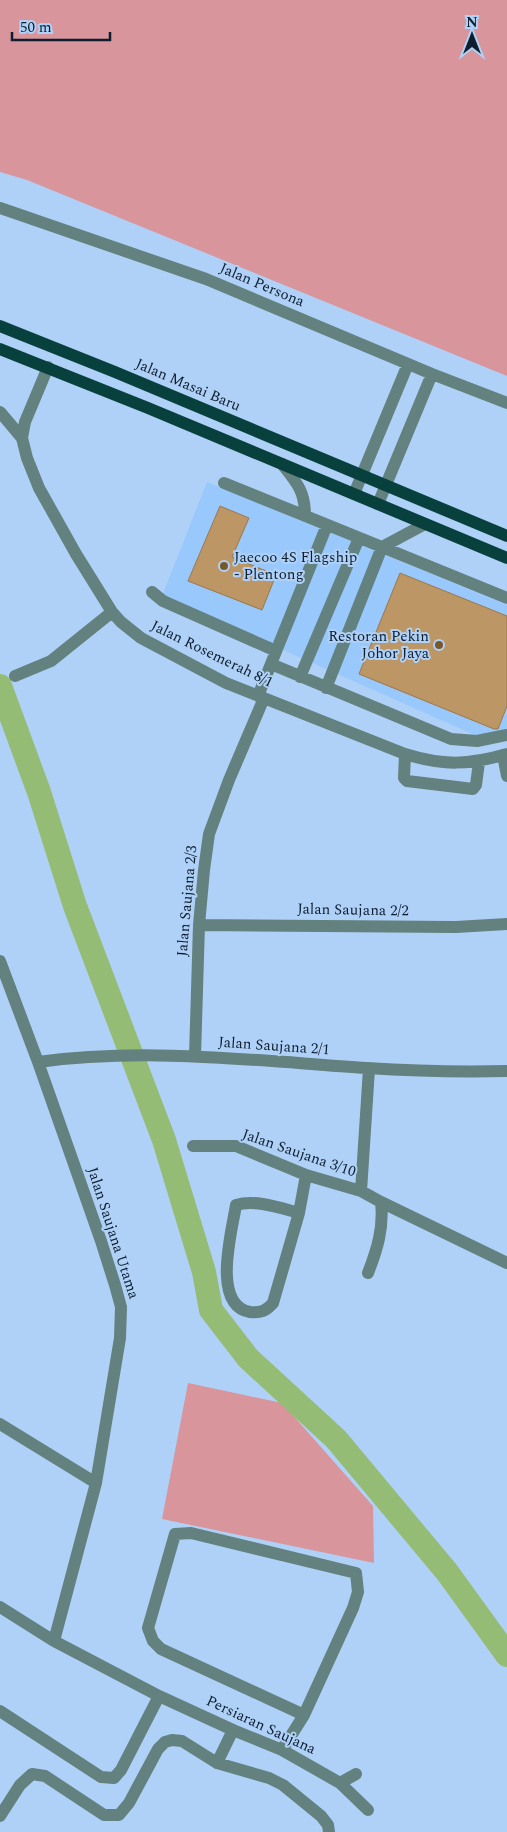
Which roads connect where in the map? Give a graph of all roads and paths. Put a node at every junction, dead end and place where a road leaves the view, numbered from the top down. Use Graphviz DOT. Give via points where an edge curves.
graph roads {
  1 [pos="0,208"];
  2 [pos="0,326"];
  3 [pos="36,340"];
  4 [pos="0,349"];
  5 [pos="408,364"];
  6 [pos="48,368"];
  7 [pos="432,374"];
  8 [pos="507,403"];
  9 [pos="0,412"];
  10 [pos="22,438"];
  11 [pos="282,464"];
  12 [pos="362,475"];
  13 [pos="224,483"];
  14 [pos="385,486"];
  15 [pos="354,494"];
  16 [pos="378,504"];
  17 [pos="305,516"];
  18 [pos="425,524"];
  19 [pos="327,525"];
  20 [pos="507,536"];
  21 [pos="359,538"];
  22 [pos="382,547"];
  23 [pos="507,558"];
  24 [pos="152,592"];
  25 [pos="507,598"];
  26 [pos="112,612"];
  27 [pos="276,651"];
  28 [pos="271,664"];
  29 [pos="15,676"];
  30 [pos="300,677"];
  31 [pos="326,688"];
  32 [pos="261,697"];
  33 [pos="507,735"];
  34 [pos="405,754"];
  35 [pos="505,755"];
  36 [pos="479,762"];
  37 [pos="507,776"];
  38 [pos="507,924"];
  39 [pos="199,925"];
  40 [pos="0,961"];
  41 [pos="195,1056"];
  42 [pos="38,1062"];
  43 [pos="369,1069"];
  44 [pos="507,1071"];
  45 [pos="194,1146"];
  46 [pos="306,1175"];
  47 [pos="361,1191"];
  48 [pos="381,1202"];
  49 [pos="299,1213"];
  50 [pos="507,1263"];
  51 [pos="368,1273"];
  52 [pos="0,1424"];
  53 [pos="88,1478"];
  54 [pos="0,1607"];
  55 [pos="54,1642"];
  56 [pos="158,1696"];
  57 [pos="0,1712"];
  58 [pos="304,1715"];
  59 [pos="233,1730"];
  60 [pos="282,1750"];
  61 [pos="217,1763"];
  62 [pos="356,1774"];
  63 [pos="340,1783"];
  64 [pos="368,1810"];
  65 [pos="0,1816"];
  66 [pos="328,1832"];
  1 -- 5 [label="street, Jalan Persona" via="206,279"];
  2 -- 3 [label="main road, Jalan Masai Baru"];
  3 -- 6 [label="main road" via="45,350"];
  3 -- 12 [label="main road, Jalan Masai Baru"];
  4 -- 6 [label="main road"];
  5 -- 7 [label="street, Jalan Persona"];
  5 -- 12 [label="street"];
  6 -- 10 [label="street, Jalan Rosemerah 8/1" via="32,402"];
  6 -- 11 [label="main road"];
  7 -- 8 [label="street, Jalan Persona"];
  7 -- 14 [label="street"];
  9 -- 10 [label="street"];
  10 -- 26 [label="street, Jalan Rosemerah 8/1" via="39,488"];
  11 -- 15 [label="main road"];
  11 -- 17 [label="street" via="302,492"];
  12 -- 14 [label="main road, Jalan Masai Baru"];
  12 -- 15 [label="street"];
  13 -- 17 [label="street"];
  14 -- 16 [label="street"];
  14 -- 20 [label="main road, Jalan Masai Baru"];
  15 -- 16 [label="main road"];
  16 -- 18 [label="main road"];
  17 -- 19 [label="street"];
  18 -- 22 [label="street"];
  18 -- 23 [label="main road"];
  19 -- 21 [label="street"];
  19 -- 27 [label="street, Jalan Saujana 2/3"];
  21 -- 22 [label="street"];
  21 -- 30 [label="street"];
  22 -- 25 [label="street"];
  22 -- 31 [label="street"];
  24 -- 27 [label="street" via="164,601"];
  26 -- 29 [label="street" via="52,661"];
  26 -- 32 [label="street, Jalan Rosemerah 8/1" via="141,638 226,683"];
  27 -- 28 [label="street, Jalan Saujana 2/3"];
  28 -- 30 [label="street"];
  28 -- 32 [label="street, Jalan Saujana 2/3"];
  30 -- 31 [label="street"];
  31 -- 33 [label="street" via="451,739 477,741"];
  32 -- 34 [label="street, Jalan Rosemerah 8/1"];
  32 -- 39 [label="street, Jalan Saujana 2/3" via="211,829"];
  34 -- 36 [label="street, Jalan Rosemerah 8/1" via="454,764"];
  34 -- 36 [label="street" via="406,781 473,789"];
  35 -- 36 [label="street, Jalan Rosemerah 8/1"];
  35 -- 37 [label="street"];
  38 -- 39 [label="street, Jalan Saujana 2/2" via="456,928"];
  39 -- 41 [label="street, Jalan Saujana 2/3"];
  40 -- 42 [label="street, Jalan Saujana Utama"];
  41 -- 42 [label="street, Jalan Saujana 2/1"];
  41 -- 43 [label="street, Jalan Saujana 2/1"];
  42 -- 53 [label="street, Jalan Saujana Utama" via="104,1250 120,1307 120,1338"];
  43 -- 44 [label="street, Jalan Saujana 2/1"];
  43 -- 47 [label="street, Jalan Saujana 3/10"];
  45 -- 46 [label="street, Jalan Saujana 3/10" via="236,1146"];
  46 -- 47 [label="street, Jalan Saujana 3/10"];
  46 -- 49 [label="street"];
  47 -- 48 [label="street"];
  48 -- 50 [label="street"];
  48 -- 51 [label="street" via="381,1235"];
  49 -- 49 [label="street" via="244,1202 236,1205 226,1277 233,1301 241,1310 257,1313 266,1311 273,1303"];
  52 -- 53 [label="street"];
  53 -- 55 [label="street, Jalan Saujana Utama"];
  54 -- 55 [label="street, Persiaran Saujana"];
  55 -- 56 [label="street, Persiaran Saujana"];
  56 -- 57 [label="street" via="114,1778 101,1777"];
  56 -- 59 [label="street, Persiaran Saujana"];
  58 -- 58 [label="street" via="353,1608 358,1592 356,1574 191,1532 175,1534 148,1628 153,1641 161,1649"];
  58 -- 60 [label="street"];
  59 -- 60 [label="street, Persiaran Saujana"];
  59 -- 61 [label="street"];
  60 -- 63 [label="street, Persiaran Saujana"];
  61 -- 65 [label="street" via="182,1741 165,1742 119,1815 104,1815 44,1776 32,1774 20,1785"];
  61 -- 66 [label="street" via="270,1778 283,1785 322,1816"];
  62 -- 63 [label="street"];
  63 -- 64 [label="street, Persiaran Saujana"];
}
